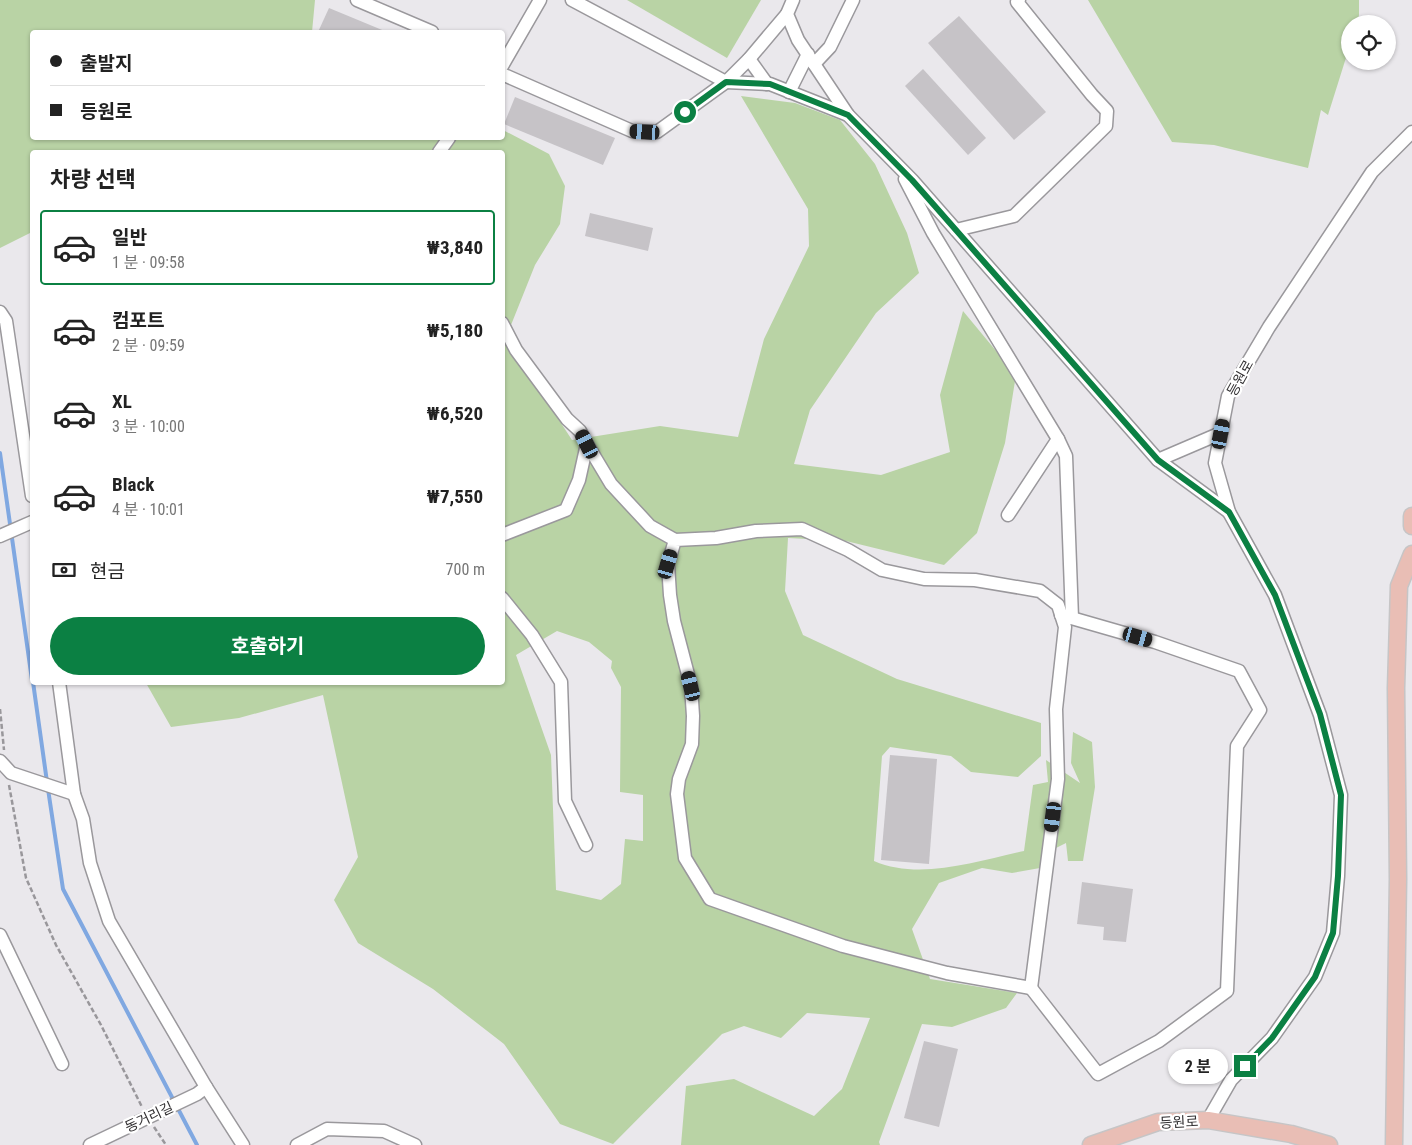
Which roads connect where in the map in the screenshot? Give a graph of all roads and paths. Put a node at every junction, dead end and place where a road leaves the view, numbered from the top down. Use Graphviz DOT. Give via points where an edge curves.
graph roads {
  1 [pos="357,0"];
  2 [pos="540,0"];
  3 [pos="572,0"];
  4 [pos="793,0"];
  5 [pos="853,0"];
  6 [pos="1019,0"];
  7 [pos="787,14"];
  8 [pos="427,30"];
  9 [pos="749,59"];
  10 [pos="811,59"];
  11 [pos="505,61"];
  12 [pos="505,75"];
  13 [pos="726,82"];
  14 [pos="767,84"];
  15 [pos="789,92"];
  16 [pos="848,115"];
  17 [pos="1412,132"];
  18 [pos="897,165"];
  19 [pos="956,230"];
  20 [pos="0,312"];
  21 [pos="505,329"];
  22 [pos="1221,434"];
  23 [pos="1058,439"];
  24 [pos="587,444"];
  25 [pos="1158,460"];
  26 [pos="30,483"];
  27 [pos="1229,512"];
  28 [pos="1008,515"];
  29 [pos="1412,516"];
  30 [pos="30,523"];
  31 [pos="1412,526"];
  32 [pos="505,534"];
  33 [pos="0,536"];
  34 [pos="675,540"];
  35 [pos="1412,554"];
  36 [pos="505,602"];
  37 [pos="1066,616"];
  38 [pos="59,685"];
  39 [pos="0,709"];
  40 [pos="6,767"];
  41 [pos="74,794"];
  42 [pos="586,845"];
  43 [pos="0,935"];
  44 [pos="1031,988"];
  45 [pos="62,1064"];
  46 [pos="201,1091"];
  47 [pos="148,1117"];
  48 [pos="1208,1120"];
  49 [pos="1390,1141"];
  50 [pos="90,1145"];
  51 [pos="166,1145"];
  52 [pos="243,1145"];
  53 [pos="298,1145"];
  54 [pos="415,1145"];
  55 [pos="1091,1145"];
  56 [pos="1329,1145"];
  1 -- 8 [label="street"];
  2 -- 11 [label="street"];
  3 -- 13 [label="street"];
  4 -- 7 [label="street"];
  5 -- 10 [label="street" via="830,47"];
  6 -- 19 [label="street" via="1017,2 1107,111 1106,126 1014,216"];
  7 -- 9 [label="street"];
  7 -- 10 [label="street" via="798,40"];
  9 -- 13 [label="street"];
  9 -- 14 [label="street"];
  10 -- 15 [label="street"];
  10 -- 16 [label="street"];
  12 -- 13 [label="street" via="632,131 657,132"];
  13 -- 14 [label="street"];
  14 -- 15 [label="street"];
  15 -- 16 [label="street"];
  16 -- 18 [label="street"];
  17 -- 22 [label="street, 등원로" via="1372,172 1269,327 1228,396"];
  18 -- 19 [label="street"];
  18 -- 23 [label="street" via="932,233"];
  19 -- 25 [label="street"];
  20 -- 26 [label="street" via="6,322"];
  21 -- 24 [label="street" via="516,350"];
  22 -- 25 [label="street"];
  22 -- 27 [label="street, 등원로" via="1215,462"];
  23 -- 28 [label="street"];
  23 -- 37 [label="street" via="1066,456"];
  24 -- 32 [label="street" via="579,480 566,510"];
  24 -- 34 [label="street" via="611,484 650,526"];
  25 -- 27 [label="street"];
  27 -- 48 [label="street, 등원로" via="1275,595 1320,714 1341,795 1333,933 1315,977 1272,1038 1231,1080"];
  29 -- 31 [label="main road"];
  30 -- 33 [label="street"];
  34 -- 37 [label="street" via="802,529 882,570 1040,591"];
  34 -- 44 [label="street" via="668,564 670,595 691,686 693,716 692,744 677,794 685,858 710,899 843,946 948,973"];
  35 -- 49 [label="main road" via="1399,586 1396,688 1398,879"];
  36 -- 42 [label="street" via="532,636 561,682 565,801"];
  37 -- 44 [label="street" via="1056,709 1058,780"];
  37 -- 44 [label="street" via="1239,671 1260,710 1237,746 1227,991 1159,1041 1098,1074"];
  38 -- 41 [label="street"];
  39 -- 40 [label="path"];
  40 -- 41 [label="street"];
  40 -- 47 [label="path" via="26,878 56,945"];
  41 -- 46 [label="street" via="83,819 90,863 109,921"];
  43 -- 45 [label="street"];
  46 -- 47 [label="street, 동거리길"];
  46 -- 52 [label="street"];
  47 -- 50 [label="street, 동거리길"];
  47 -- 51 [label="path"];
  48 -- 55 [label="main road, 등원로" via="1158,1122"];
  48 -- 56 [label="main road" via="1284,1133"];
  53 -- 54 [label="street" via="327,1129 384,1131"];
}
